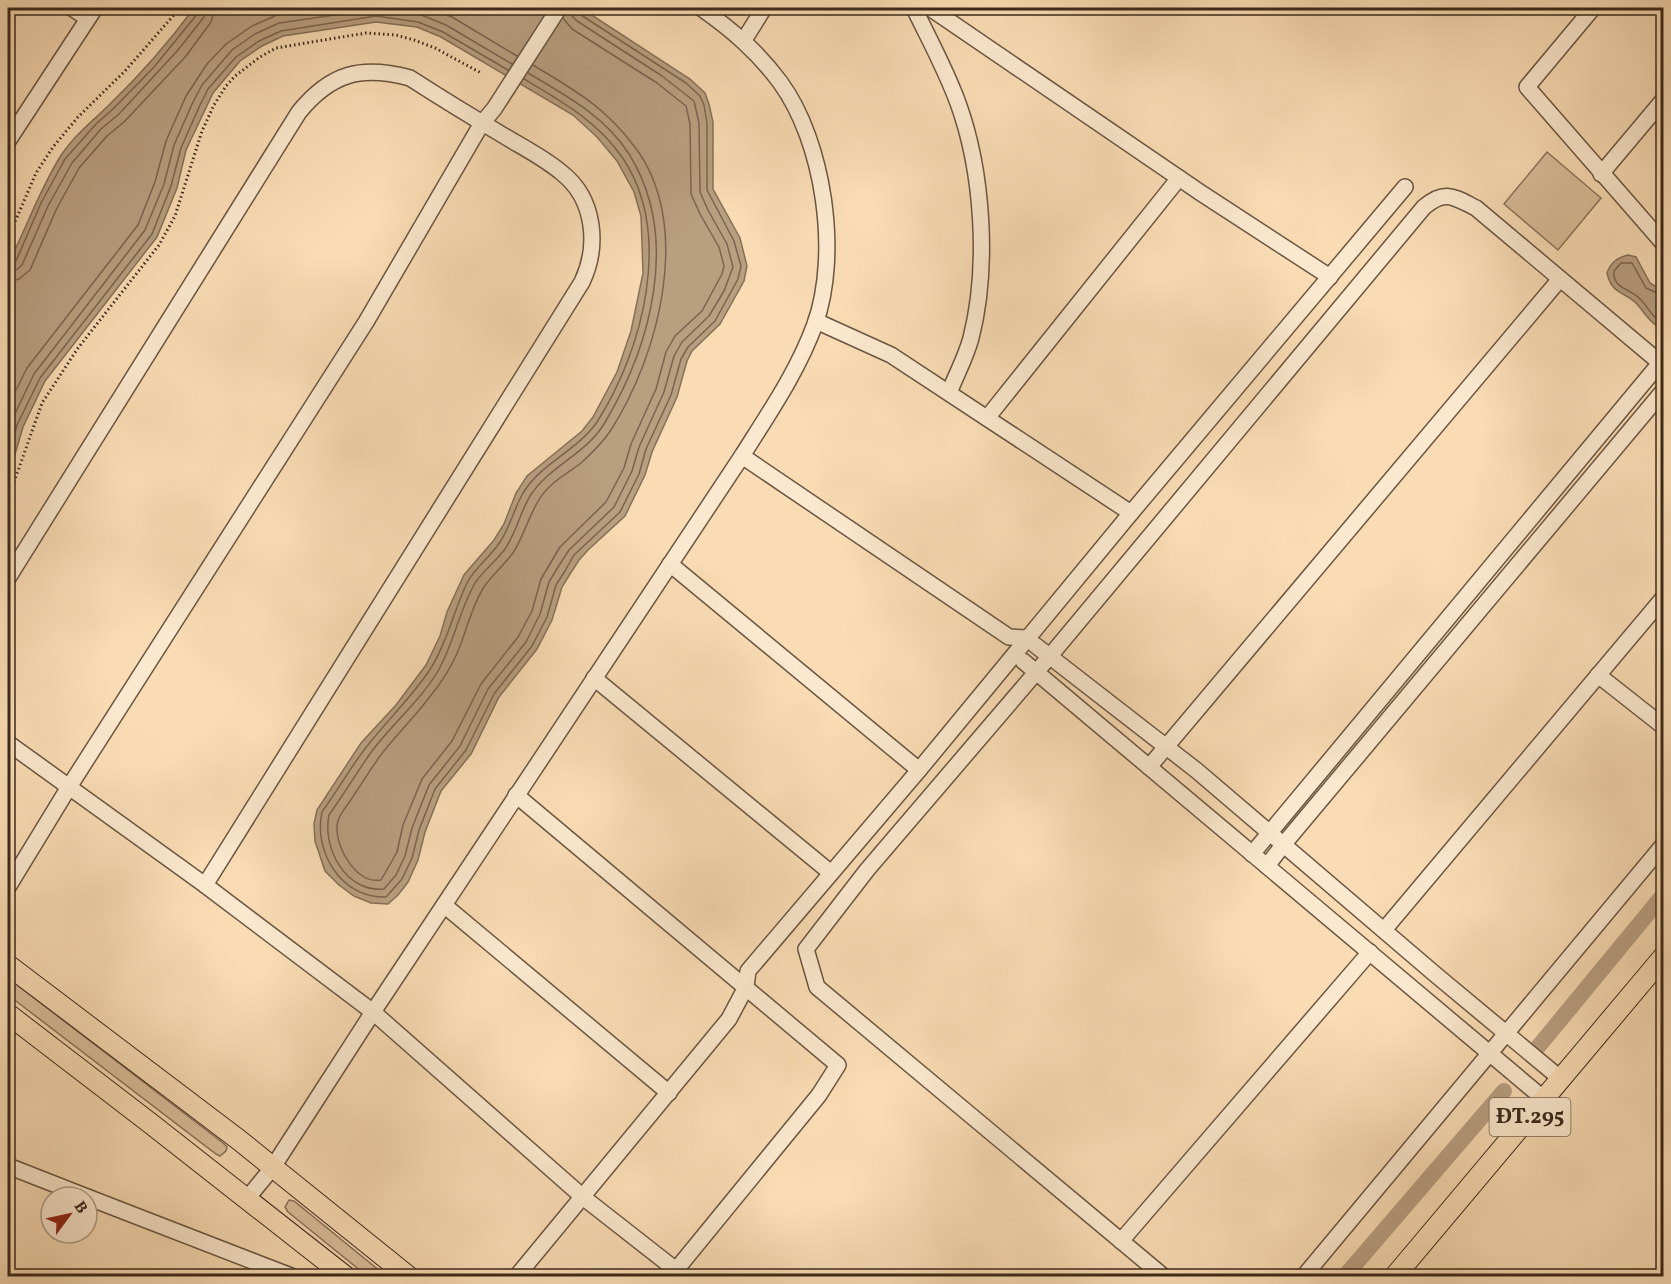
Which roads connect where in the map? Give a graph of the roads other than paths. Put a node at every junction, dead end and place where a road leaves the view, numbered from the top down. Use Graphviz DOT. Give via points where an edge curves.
graph roads {
  1 [pos="72,8"];
  2 [pos="559,8"];
  3 [pos="701,8"];
  4 [pos="764,8"];
  5 [pos="914,8"];
  6 [pos="930,8"];
  7 [pos="1593,8"];
  8 [pos="91,13"];
  9 [pos="744,40"];
  10 [pos="1664,99"];
  11 [pos="482,123"];
  12 [pos="8,141"];
  13 [pos="1601,174"];
  14 [pos="1179,178"];
  15 [pos="1405,187"];
  16 [pos="1663,241"];
  17 [pos="1330,277"];
  18 [pos="1560,279"];
  19 [pos="816,321"];
  20 [pos="1662,365"];
  21 [pos="1664,390"];
  22 [pos="949,393"];
  23 [pos="987,418"];
  24 [pos="742,456"];
  25 [pos="1567,475"];
  26 [pos="1582,487"];
  27 [pos="1131,513"];
  28 [pos="670,564"];
  29 [pos="8,578"];
  30 [pos="1472,589"];
  31 [pos="1664,597"];
  32 [pos="1487,601"];
  33 [pos="1009,637"];
  34 [pos="1031,641"];
  35 [pos="1050,656"];
  36 [pos="1019,657"];
  37 [pos="1036,672"];
  38 [pos="1598,675"];
  39 [pos="594,678"];
  40 [pos="1380,700"];
  41 [pos="1394,711"];
  42 [pos="1664,727"];
  43 [pos="8,743"];
  44 [pos="1166,747"];
  45 [pos="1149,767"];
  46 [pos="919,770"];
  47 [pos="69,787"];
  48 [pos="516,795"];
  49 [pos="1269,833"];
  50 [pos="1283,844"];
  51 [pos="1664,844"];
  52 [pos="1252,854"];
  53 [pos="1267,866"];
  54 [pos="831,873"];
  55 [pos="205,885"];
  56 [pos="8,887"];
  57 [pos="444,905"];
  58 [pos="1386,933"];
  59 [pos="1372,955"];
  60 [pos="1664,956"];
  61 [pos="8,965"];
  62 [pos="746,987"];
  63 [pos="373,1012"];
  64 [pos="8,1014"];
  65 [pos="1507,1035"];
  66 [pos="1490,1053"];
  67 [pos="1561,1079"];
  68 [pos="669,1093"];
  69 [pos="1544,1100"];
  70 [pos="8,1166"];
  71 [pos="273,1167"];
  72 [pos="56,1185"];
  73 [pos="584,1198"];
  74 [pos="246,1200"];
  75 [pos="99,1202"];
  76 [pos="1121,1241"];
  77 [pos="291,1276"];
  78 [pos="345,1276"];
  79 [pos="408,1276"];
  80 [pos="518,1276"];
  81 [pos="1164,1276"];
  82 [pos="1304,1276"];
  83 [pos="1395,1276"];
  1 -- 8 [label="street"];
  2 -- 11 [label="street"];
  3 -- 9 [label="street"];
  4 -- 9 [label="street"];
  5 -- 22 [label="street" via="960,110 981,212 975,318 971,340"];
  6 -- 14 [label="street"];
  7 -- 13 [label="street" via="1527,87"];
  8 -- 12 [label="street"];
  9 -- 19 [label="street" via="795,105 812,147 826,222 824,286"];
  10 -- 13 [label="street"];
  11 -- 29 [label="street" via="410,78 390,73 355,73 336,79 321,90 299,112"];
  11 -- 47 [label="street" via="366,322"];
  11 -- 55 [label="street" via="549,163 580,193 591,220 593,245 588,269"];
  13 -- 16 [label="street"];
  14 -- 17 [label="street"];
  14 -- 23 [label="street"];
  15 -- 17 [label="street"];
  17 -- 27 [label="street"];
  18 -- 20 [label="street"];
  18 -- 35 [label="street" via="1476,208 1445,195 1434,199"];
  18 -- 44 [label="street"];
  19 -- 22 [label="street" via="891,356"];
  19 -- 24 [label="street" via="781,393"];
  20 -- 25 [label="street"];
  21 -- 26 [label="street"];
  22 -- 23 [label="street"];
  23 -- 27 [label="street"];
  24 -- 28 [label="street"];
  24 -- 33 [label="street"];
  25 -- 26 [label="street"];
  25 -- 30 [label="street"];
  26 -- 32 [label="street"];
  27 -- 34 [label="street"];
  28 -- 39 [label="street"];
  28 -- 46 [label="street"];
  30 -- 32 [label="street"];
  30 -- 40 [label="street"];
  31 -- 38 [label="street"];
  32 -- 41 [label="street"];
  33 -- 34 [label="street"];
  33 -- 36 [label="street"];
  34 -- 35 [label="street"];
  34 -- 36 [label="street"];
  35 -- 37 [label="street"];
  35 -- 44 [label="street"];
  36 -- 37 [label="street"];
  36 -- 46 [label="street"];
  37 -- 45 [label="street"];
  37 -- 76 [label="street" via="867,870 806,949 817,987"];
  38 -- 42 [label="street"];
  38 -- 58 [label="street"];
  39 -- 48 [label="street"];
  39 -- 54 [label="street"];
  40 -- 41 [label="street"];
  40 -- 49 [label="street"];
  41 -- 50 [label="street"];
  43 -- 47 [label="street"];
  44 -- 45 [label="street"];
  44 -- 49 [label="street"];
  45 -- 52 [label="street"];
  46 -- 54 [label="street"];
  47 -- 55 [label="street"];
  47 -- 56 [label="street"];
  48 -- 57 [label="street"];
  48 -- 62 [label="street"];
  49 -- 50 [label="street"];
  49 -- 52 [label="street"];
  50 -- 53 [label="street"];
  50 -- 58 [label="street"];
  51 -- 65 [label="street"];
  52 -- 53 [label="street"];
  53 -- 59 [label="street"];
  54 -- 62 [label="street" via="748,971"];
  55 -- 63 [label="street"];
  57 -- 63 [label="street"];
  57 -- 68 [label="street"];
  58 -- 59 [label="street"];
  58 -- 65 [label="street"];
  59 -- 66 [label="street"];
  59 -- 76 [label="street"];
  60 -- 67 [label="main road, ĐT.295"];
  61 -- 71 [label="main road"];
  62 -- 68 [label="street" via="729,1019"];
  62 -- 73 [label="street" via="838,1065 819,1095 676,1270"];
  63 -- 71 [label="street"];
  63 -- 73 [label="street"];
  64 -- 74 [label="main road"];
  65 -- 66 [label="street"];
  65 -- 67 [label="street"];
  66 -- 69 [label="street"];
  66 -- 82 [label="street"];
  67 -- 69 [label="main road, ĐT.295"];
  68 -- 73 [label="street"];
  69 -- 83 [label="main road, ĐT.295"];
  70 -- 72 [label="street"];
  71 -- 74 [label="street"];
  71 -- 79 [label="main road"];
  73 -- 80 [label="street"];
  74 -- 78 [label="main road"];
  75 -- 77 [label="street"];
  76 -- 81 [label="street"];
}
